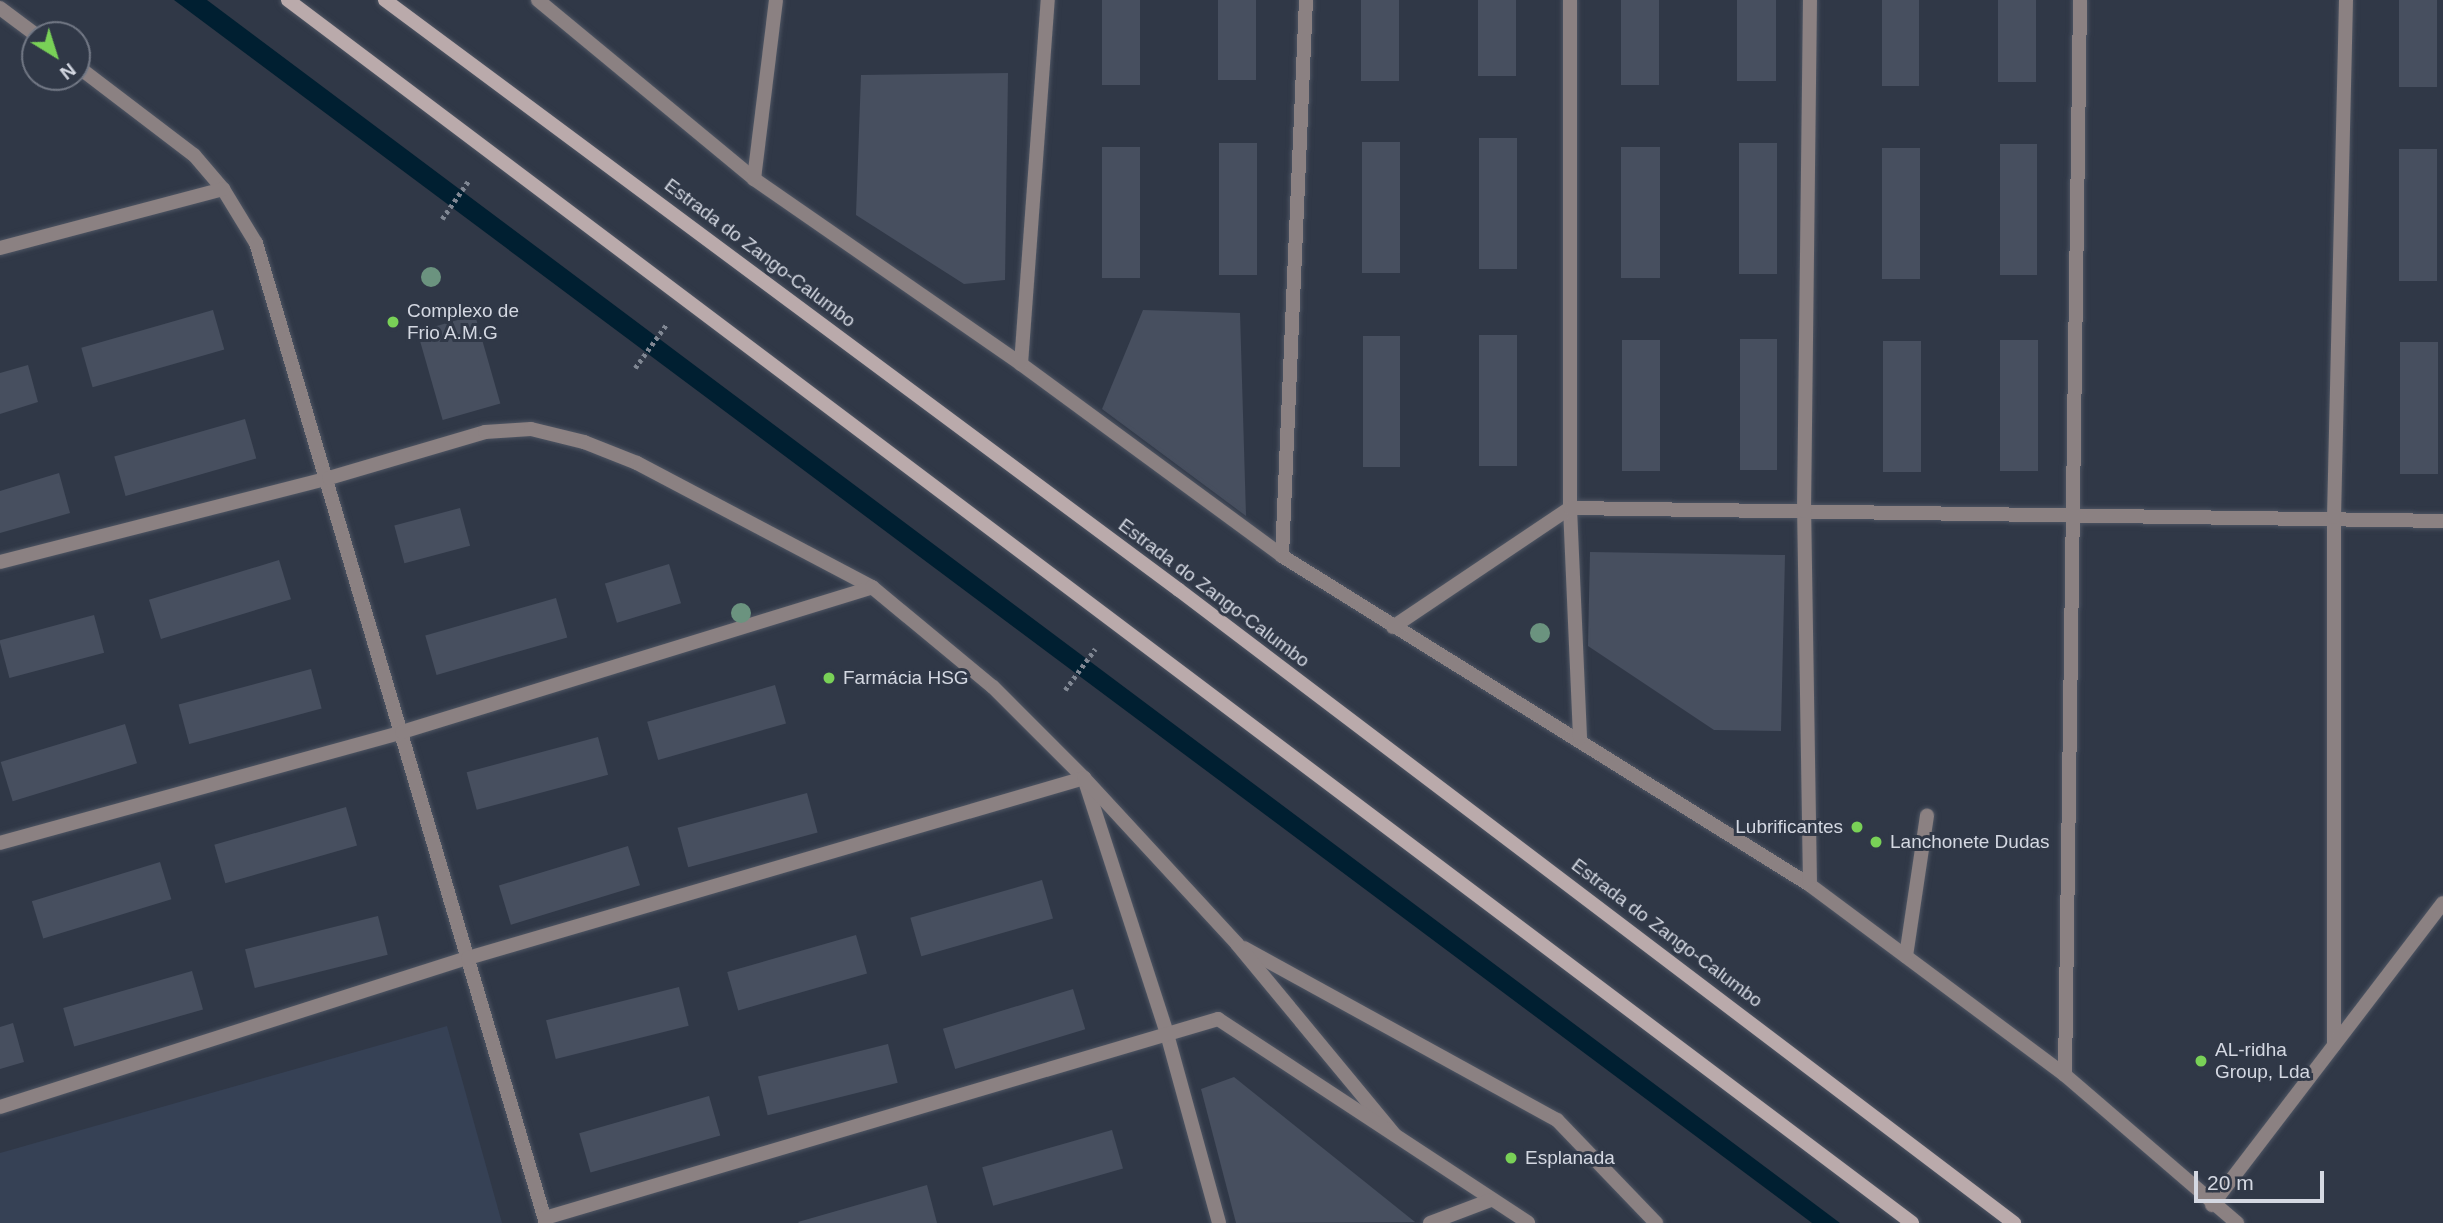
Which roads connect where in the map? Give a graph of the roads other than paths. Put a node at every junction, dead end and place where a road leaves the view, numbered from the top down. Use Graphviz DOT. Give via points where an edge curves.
graph roads {
  1 [pos="288,0"];
  2 [pos="385,0"];
  3 [pos="538,0"];
  4 [pos="776,0"];
  5 [pos="1048,0"];
  6 [pos="1306,0"];
  7 [pos="1570,0"];
  8 [pos="1810,0"];
  9 [pos="2080,0"];
  10 [pos="2346,0"];
  11 [pos="0,8"];
  12 [pos="21,24"];
  13 [pos="91,77"];
  14 [pos="754,179"];
  15 [pos="223,188"];
  16 [pos="0,248"];
  17 [pos="1021,364"];
  18 [pos="329,478"];
  19 [pos="1570,508"];
  20 [pos="1804,511"];
  21 [pos="2074,514"];
  22 [pos="2334,517"];
  23 [pos="2443,521"];
  24 [pos="1282,556"];
  25 [pos="0,562"];
  26 [pos="872,587"];
  27 [pos="1393,628"];
  28 [pos="402,732"];
  29 [pos="1580,738"];
  30 [pos="1084,778"];
  31 [pos="1927,816"];
  32 [pos="0,843"];
  33 [pos="1810,885"];
  34 [pos="2443,903"];
  35 [pos="1237,944"];
  36 [pos="1906,956"];
  37 [pos="468,958"];
  38 [pos="1167,1034"];
  39 [pos="2334,1045"];
  40 [pos="2065,1074"];
  41 [pos="0,1107"];
  42 [pos="1395,1135"];
  43 [pos="1491,1200"];
  44 [pos="2212,1205"];
  45 [pos="546,1221"];
  46 [pos="1219,1223"];
  47 [pos="1430,1223"];
  48 [pos="1528,1223"];
  49 [pos="1656,1223"];
  50 [pos="1912,1223"];
  51 [pos="2014,1223"];
  52 [pos="2237,1223"];
  1 -- 50 [label="main road"];
  2 -- 51 [label="main road, Estrada do Zango-Calumbo" via="1234,632"];
  3 -- 14 [label="street"];
  4 -- 14 [label="street"];
  5 -- 17 [label="street"];
  6 -- 24 [label="street"];
  7 -- 19 [label="street"];
  8 -- 20 [label="street"];
  9 -- 21 [label="street"];
  10 -- 22 [label="street"];
  11 -- 12 [label="street"];
  13 -- 15 [label="street" via="194,155"];
  14 -- 17 [label="street"];
  15 -- 16 [label="street"];
  15 -- 18 [label="street" via="256,243"];
  17 -- 24 [label="street"];
  18 -- 25 [label="street"];
  18 -- 26 [label="street" via="485,432 531,429 584,442 637,463"];
  18 -- 28 [label="street"];
  19 -- 20 [label="street"];
  19 -- 27 [label="street"];
  19 -- 29 [label="street"];
  20 -- 21 [label="street"];
  20 -- 33 [label="street"];
  21 -- 22 [label="street"];
  21 -- 40 [label="street"];
  22 -- 23 [label="street"];
  22 -- 39 [label="street"];
  24 -- 27 [label="street"];
  26 -- 28 [label="street"];
  26 -- 30 [label="street" via="993,687"];
  27 -- 29 [label="street"];
  28 -- 32 [label="street"];
  28 -- 37 [label="street"];
  29 -- 33 [label="street"];
  30 -- 35 [label="street"];
  30 -- 37 [label="street"];
  30 -- 38 [label="street"];
  31 -- 36 [label="street"];
  33 -- 36 [label="street"];
  34 -- 39 [label="street"];
  35 -- 42 [label="street"];
  35 -- 49 [label="street" via="1557,1120"];
  36 -- 40 [label="street"];
  37 -- 41 [label="street"];
  37 -- 45 [label="street"];
  38 -- 42 [label="street" via="1218,1019"];
  38 -- 45 [label="street"];
  38 -- 46 [label="street"];
  39 -- 44 [label="street"];
  40 -- 44 [label="street"];
  42 -- 43 [label="street"];
  43 -- 47 [label="street"];
  43 -- 48 [label="street"];
  44 -- 52 [label="street"];
}
